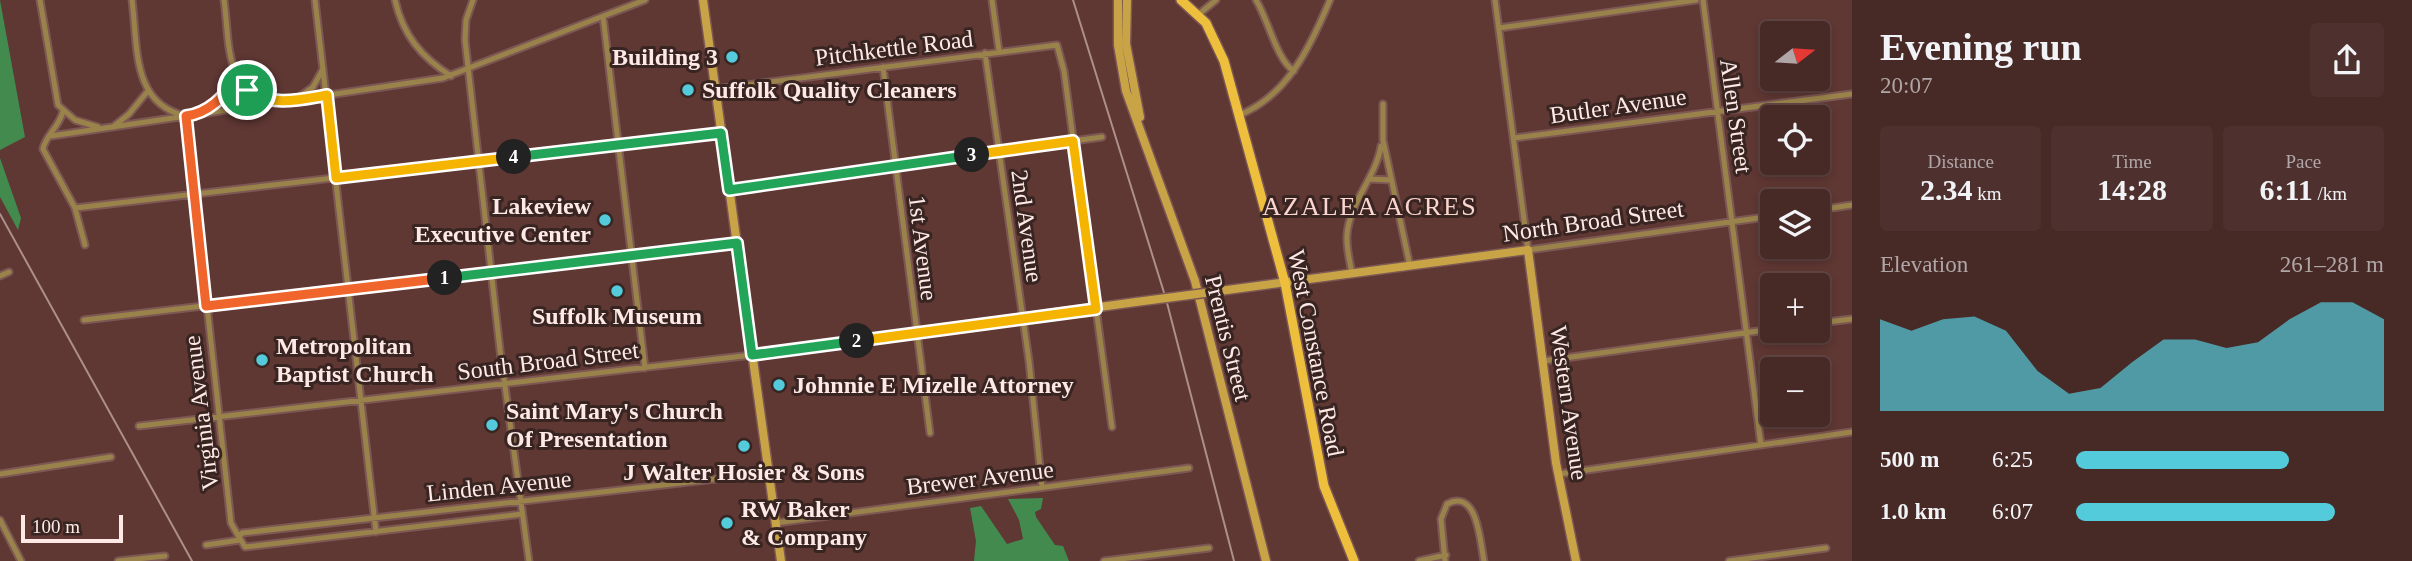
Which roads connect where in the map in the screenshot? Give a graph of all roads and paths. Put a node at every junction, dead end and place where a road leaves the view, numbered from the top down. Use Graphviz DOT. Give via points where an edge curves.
graph roads {
  1 [pos="40,0"];
  2 [pos="132,0"];
  3 [pos="224,0"];
  4 [pos="315,0"];
  5 [pos="395,0"];
  6 [pos="472,0"];
  7 [pos="645,0"];
  8 [pos="703,0"];
  9 [pos="992,0"];
  10 [pos="1118,0"];
  11 [pos="1127,0"];
  12 [pos="1181,0"];
  13 [pos="1216,0"];
  14 [pos="1256,0"];
  15 [pos="1330,0"];
  16 [pos="1495,0"];
  17 [pos="1696,0"];
  18 [pos="1703,0"];
  19 [pos="1199,14"];
  20 [pos="603,16"];
  21 [pos="1499,28"];
  22 [pos="999,51"];
  23 [pos="985,53"];
  24 [pos="324,64"];
  25 [pos="883,67"];
  26 [pos="468,70"];
  27 [pos="1294,71"];
  28 [pos="450,76"];
  29 [pos="237,79"];
  30 [pos="715,89"];
  31 [pos="147,92"];
  32 [pos="1852,93"];
  33 [pos="327,95"];
  34 [pos="292,100"];
  35 [pos="280,102"];
  36 [pos="1383,104"];
  37 [pos="1718,110"];
  38 [pos="63,111"];
  39 [pos="196,115"];
  40 [pos="1240,115"];
  41 [pos="186,116"];
  42 [pos="113,127"];
  43 [pos="1142,127"];
  44 [pos="105,128"];
  45 [pos="721,133"];
  46 [pos="51,136"];
  47 [pos="1102,137"];
  48 [pos="1514,138"];
  49 [pos="1382,139"];
  50 [pos="1073,141"];
  51 [pos="618,145"];
  52 [pos="999,151"];
  53 [pos="478,161"];
  54 [pos="895,166"];
  55 [pos="336,178"];
  56 [pos="1369,179"];
  57 [pos="1391,180"];
  58 [pos="729,190"];
  59 [pos="193,194"];
  60 [pos="1852,205"];
  61 [pos="75,208"];
  62 [pos="1830,208"];
  63 [pos="1760,218"];
  64 [pos="1733,222"];
  65 [pos="737,243"];
  66 [pos="85,245"];
  67 [pos="1528,250"];
  68 [pos="632,256"];
  69 [pos="1410,266"];
  70 [pos="9,272"];
  71 [pos="491,272"];
  72 [pos="1352,274"];
  73 [pos="0,276"];
  74 [pos="1285,283"];
  75 [pos="348,290"];
  76 [pos="206,306"];
  77 [pos="1096,309"];
  78 [pos="1852,318"];
  79 [pos="1023,319"];
  80 [pos="84,320"];
  81 [pos="1830,321"];
  82 [pos="1760,331"];
  83 [pos="916,332"];
  84 [pos="1747,333"];
  85 [pos="752,355"];
  86 [pos="1543,361"];
  87 [pos="645,368"];
  88 [pos="505,384"];
  89 [pos="361,401"];
  90 [pos="219,417"];
  91 [pos="139,426"];
  92 [pos="1112,428"];
  93 [pos="1852,432"];
  94 [pos="930,433"];
  95 [pos="1761,444"];
  96 [pos="111,457"];
  97 [pos="1189,468"];
  98 [pos="769,473"];
  99 [pos="0,474"];
  100 [pos="1559,474"];
  101 [pos="1042,487"];
  102 [pos="520,500"];
  103 [pos="522,514"];
  104 [pos="374,517"];
  105 [pos="0,520"];
  106 [pos="775,523"];
  107 [pos="376,532"];
  108 [pos="239,538"];
  109 [pos="206,545"];
  110 [pos="1209,548"];
  111 [pos="1826,548"];
  112 [pos="164,556"];
  113 [pos="1446,558"];
  114 [pos="21,561"];
  115 [pos="118,561"];
  116 [pos="529,561"];
  117 [pos="781,561"];
  118 [pos="1104,561"];
  119 [pos="1266,561"];
  120 [pos="1354,561"];
  121 [pos="1419,561"];
  122 [pos="1484,561"];
  123 [pos="1576,561"];
  124 [pos="1729,561"];
  1 -- 38 [label="street" via="55,97"];
  2 -- 31 [label="street"];
  3 -- 29 [label="street"];
  4 -- 24 [label="street"];
  5 -- 28 [label="street" via="408,37"];
  6 -- 26 [label="street" via="465,30"];
  7 -- 20 [label="street"];
  8 -- 30 [label="street"];
  9 -- 22 [label="street"];
  10 -- 43 [label="street, Prentis Street" via="1121,69"];
  11 -- 43 [label="street, Prentis Street" via="1126,44"];
  12 -- 19 [label="main road, West Constance Road"];
  13 -- 19 [label="street"];
  14 -- 27 [label="street" via="1282,60"];
  15 -- 27 [label="street"];
  16 -- 21 [label="street"];
  17 -- 21 [label="street"];
  18 -- 37 [label="street, Allen Street"];
  19 -- 40 [label="main road, West Constance Road" via="1220,48"];
  20 -- 26 [label="street"];
  20 -- 51 [label="street"];
  21 -- 48 [label="street"];
  22 -- 23 [label="street, Pitchkettle Road"];
  22 -- 50 [label="street, Pitchkettle Road" via="1053,44 1059,48"];
  23 -- 25 [label="street, Pitchkettle Road"];
  23 -- 52 [label="street, 2nd Avenue"];
  24 -- 33 [label="street"];
  24 -- 34 [label="street" via="313,87"];
  25 -- 30 [label="street, Pitchkettle Road"];
  25 -- 54 [label="street, 1st Avenue"];
  26 -- 28 [label="street"];
  26 -- 53 [label="street"];
  27 -- 40 [label="street" via="1271,98"];
  28 -- 33 [label="street"];
  29 -- 35 [label="street" via="255,96"];
  29 -- 39 [label="street" via="216,103"];
  30 -- 45 [label="street"];
  31 -- 41 [label="street" via="164,108"];
  31 -- 42 [label="street"];
  32 -- 37 [label="street, Butler Avenue"];
  33 -- 34 [label="street"];
  33 -- 55 [label="street"];
  34 -- 35 [label="street"];
  35 -- 39 [label="street"];
  36 -- 49 [label="street"];
  37 -- 48 [label="street, Butler Avenue"];
  37 -- 64 [label="street, Allen Street"];
  38 -- 44 [label="street" via="82,123"];
  38 -- 46 [label="street"];
  39 -- 41 [label="street"];
  40 -- 74 [label="main road, West Constance Road"];
  41 -- 42 [label="street"];
  41 -- 59 [label="street, Virginia Avenue"];
  42 -- 44 [label="street"];
  43 -- 119 [label="street, Prentis Street" via="1198,292"];
  44 -- 46 [label="street"];
  45 -- 51 [label="street"];
  45 -- 58 [label="street"];
  46 -- 61 [label="street" via="43,149"];
  47 -- 50 [label="street"];
  48 -- 67 [label="street"];
  49 -- 56 [label="street"];
  49 -- 57 [label="street"];
  50 -- 52 [label="street"];
  50 -- 77 [label="street"];
  51 -- 53 [label="street"];
  51 -- 68 [label="street"];
  52 -- 54 [label="street"];
  52 -- 79 [label="street, 2nd Avenue"];
  53 -- 55 [label="street"];
  53 -- 71 [label="street"];
  54 -- 58 [label="street"];
  54 -- 83 [label="street, 1st Avenue"];
  55 -- 59 [label="street"];
  55 -- 75 [label="street"];
  56 -- 57 [label="street"];
  56 -- 72 [label="street" via="1348,224"];
  57 -- 69 [label="street"];
  58 -- 65 [label="street"];
  59 -- 61 [label="street"];
  59 -- 76 [label="street, Virginia Avenue"];
  60 -- 62 [label="street"];
  61 -- 66 [label="street"];
  63 -- 64 [label="street, North Broad Street"];
  64 -- 67 [label="street, North Broad Street"];
  64 -- 84 [label="street, Allen Street"];
  65 -- 68 [label="street"];
  65 -- 85 [label="street"];
  67 -- 69 [label="street, North Broad Street"];
  67 -- 86 [label="street, Western Avenue"];
  68 -- 71 [label="street"];
  68 -- 87 [label="street"];
  69 -- 72 [label="street, North Broad Street"];
  70 -- 73 [label="street"];
  71 -- 75 [label="street"];
  71 -- 88 [label="street"];
  72 -- 74 [label="street, North Broad Street"];
  74 -- 77 [label="street, North Broad Street, bridge"];
  74 -- 120 [label="main road, West Constance Road" via="1321,477"];
  75 -- 76 [label="street"];
  75 -- 89 [label="street"];
  76 -- 80 [label="street"];
  76 -- 90 [label="street, Virginia Avenue"];
  77 -- 79 [label="street, North Broad Street"];
  77 -- 92 [label="street"];
  78 -- 81 [label="street"];
  79 -- 83 [label="street, North Broad Street"];
  79 -- 101 [label="street, 2nd Avenue"];
  82 -- 84 [label="street"];
  83 -- 85 [label="street, North Broad Street"];
  83 -- 94 [label="street, 1st Avenue"];
  84 -- 86 [label="street"];
  84 -- 95 [label="street, Allen Street"];
  85 -- 87 [label="street, South Broad Street"];
  85 -- 98 [label="street"];
  86 -- 100 [label="street, Western Avenue"];
  87 -- 88 [label="street, South Broad Street"];
  88 -- 89 [label="street, South Broad Street"];
  88 -- 102 [label="street"];
  89 -- 90 [label="street, South Broad Street"];
  89 -- 104 [label="street"];
  90 -- 91 [label="street, South Broad Street"];
  90 -- 108 [label="street, Virginia Avenue" via="231,523"];
  93 -- 95 [label="street"];
  95 -- 100 [label="street"];
  96 -- 99 [label="street"];
  97 -- 101 [label="street, Brewer Avenue"];
  98 -- 102 [label="street, Linden Avenue"];
  98 -- 106 [label="street"];
  100 -- 123 [label="street, Western Avenue"];
  101 -- 106 [label="street, Brewer Avenue"];
  102 -- 103 [label="street"];
  102 -- 104 [label="street, Linden Avenue"];
  103 -- 107 [label="street, Linden Avenue"];
  103 -- 116 [label="street"];
  104 -- 107 [label="street"];
  104 -- 108 [label="street, Linden Avenue" via="242,533"];
  105 -- 114 [label="street"];
  106 -- 117 [label="street"];
  107 -- 108 [label="street, Linden Avenue" via="245,547"];
  108 -- 109 [label="street, Linden Avenue"];
  110 -- 118 [label="street"];
  111 -- 124 [label="street"];
  112 -- 115 [label="street"];
  113 -- 121 [label="street"];
  113 -- 122 [label="street" via="1441,514 1451,501 1462,501 1474,511"];
}
